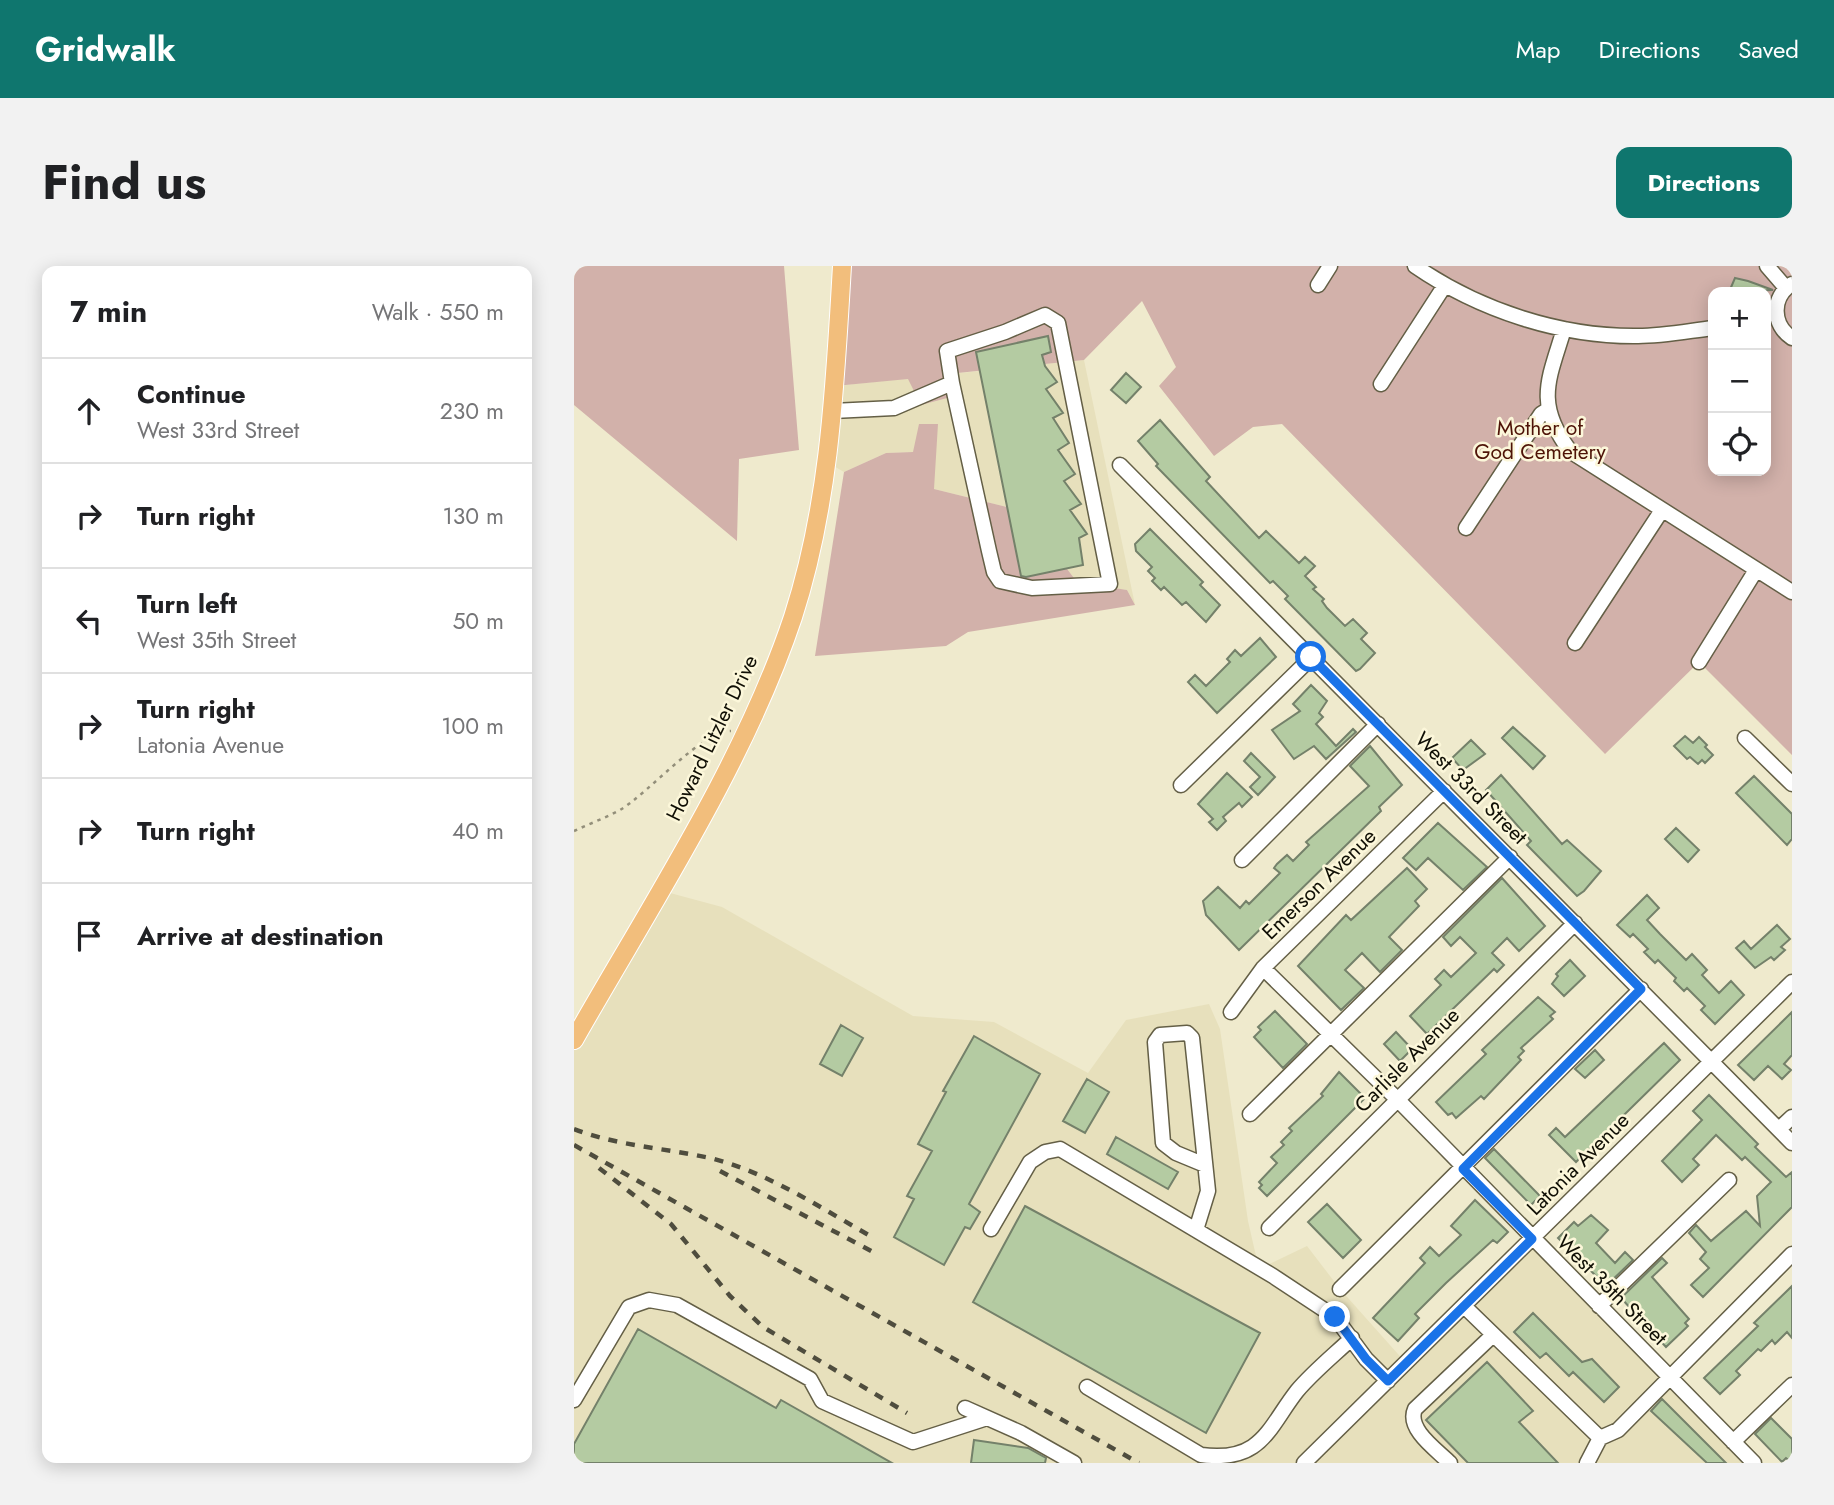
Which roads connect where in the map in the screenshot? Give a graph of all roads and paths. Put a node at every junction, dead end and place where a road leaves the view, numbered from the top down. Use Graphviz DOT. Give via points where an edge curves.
graph roads {
  1 [pos="842,266"];
  2 [pos="1331,266"];
  3 [pos="1415,266"];
  4 [pos="1767,266"];
  5 [pos="1318,285"];
  6 [pos="1446,285"];
  7 [pos="1789,286"];
  8 [pos="1771,320"];
  9 [pos="1564,329"];
  10 [pos="1708,329"];
  11 [pos="1792,338"];
  12 [pos="952,383"];
  13 [pos="1381,384"];
  14 [pos="1549,408"];
  15 [pos="833,411"];
  16 [pos="1120,465"];
  17 [pos="1662,510"];
  18 [pos="1466,528"];
  19 [pos="1756,570"];
  20 [pos="1792,592"];
  21 [pos="1575,643"];
  22 [pos="1311,657"];
  23 [pos="1699,662"];
  24 [pos="1378,724"];
  25 [pos="743,737"];
  26 [pos="1745,738"];
  27 [pos="1792,784"];
  28 [pos="1181,785"];
  29 [pos="1444,791"];
  30 [pos="574,831"];
  31 [pos="1510,857"];
  32 [pos="1242,860"];
  33 [pos="1575,923"];
  34 [pos="1263,968"];
  35 [pos="1792,982"];
  36 [pos="1641,989"];
  37 [pos="1231,1012"];
  38 [pos="1331,1034"];
  39 [pos="574,1040"];
  40 [pos="1712,1061"];
  41 [pos="1397,1099"];
  42 [pos="1250,1114"];
  43 [pos="1792,1116"];
  44 [pos="1779,1129"];
  45 [pos="1792,1143"];
  46 [pos="1205,1165"];
  47 [pos="1463,1169"];
  48 [pos="1729,1180"];
  49 [pos="1269,1227"];
  50 [pos="991,1229"];
  51 [pos="1196,1230"];
  52 [pos="1532,1239"];
  53 [pos="1792,1254"];
  54 [pos="1340,1289"];
  55 [pos="1599,1306"];
  56 [pos="1465,1307"];
  57 [pos="1493,1335"];
  58 [pos="1352,1338"];
  59 [pos="1669,1377"];
  60 [pos="1388,1381"];
  61 [pos="1792,1385"];
  62 [pos="1087,1387"];
  63 [pos="574,1400"];
  64 [pos="965,1408"];
  65 [pos="987,1418"];
  66 [pos="1600,1437"];
  67 [pos="1734,1442"];
  68 [pos="1074,1463"];
  69 [pos="1304,1463"];
  70 [pos="1450,1463"];
  71 [pos="1587,1463"];
  72 [pos="1754,1463"];
  1 -- 15 [label="main road, Howard Litzler Drive"];
  2 -- 5 [label="street"];
  3 -- 6 [label="street"];
  4 -- 7 [label="street"];
  6 -- 9 [label="street" via="1498,309"];
  6 -- 13 [label="street"];
  7 -- 8 [label="street"];
  8 -- 11 [label="street"];
  9 -- 10 [label="street" via="1638,336"];
  9 -- 14 [label="street" via="1547,383"];
  12 -- 12 [label="street" via="994,572 1000,581 1032,588 1110,584 1058,323 1045,315 947,351"];
  12 -- 15 [label="street" via="894,408"];
  14 -- 17 [label="street" via="1570,451"];
  14 -- 18 [label="street"];
  15 -- 25 [label="main road, Howard Litzler Drive" via="824,486 806,570 769,680"];
  16 -- 22 [label="street, West 33rd Street"];
  17 -- 19 [label="street"];
  17 -- 21 [label="street"];
  19 -- 20 [label="street"];
  19 -- 23 [label="street"];
  22 -- 24 [label="street, West 33rd Street"];
  22 -- 28 [label="street"];
  24 -- 29 [label="street, West 33rd Street"];
  24 -- 32 [label="street"];
  25 -- 30 [label="path" via="732,731 716,733 619,810"];
  25 -- 39 [label="main road, Howard Litzler Drive"];
  26 -- 27 [label="street"];
  29 -- 31 [label="street, West 33rd Street"];
  29 -- 34 [label="street, Emerson Avenue"];
  31 -- 33 [label="street, West 33rd Street"];
  31 -- 38 [label="street"];
  33 -- 36 [label="street, West 33rd Street"];
  33 -- 41 [label="street, Carlisle Avenue"];
  34 -- 37 [label="street, Emerson Avenue"];
  34 -- 38 [label="street, West 35th Street"];
  35 -- 40 [label="street, Latonia Avenue"];
  36 -- 40 [label="street, West 33rd Street"];
  36 -- 47 [label="street"];
  38 -- 41 [label="street, West 35th Street"];
  38 -- 42 [label="street"];
  40 -- 44 [label="street, West 33rd Street"];
  40 -- 52 [label="street, Latonia Avenue"];
  41 -- 47 [label="street, West 35th Street"];
  41 -- 49 [label="street, Carlisle Avenue"];
  43 -- 44 [label="street"];
  44 -- 45 [label="street, West 33rd Street"];
  46 -- 46 [label="street" via="1192,1038 1187,1033 1160,1035 1155,1042 1163,1143"];
  46 -- 51 [label="street" via="1208,1191"];
  47 -- 52 [label="street, West 35th Street"];
  47 -- 54 [label="street"];
  48 -- 55 [label="street"];
  50 -- 51 [label="street" via="1030,1162 1060,1149"];
  51 -- 58 [label="street" via="1335,1317"];
  52 -- 55 [label="street, West 35th Street"];
  52 -- 56 [label="street, Latonia Avenue"];
  53 -- 59 [label="street"];
  55 -- 59 [label="street, West 35th Street"];
  56 -- 57 [label="street"];
  56 -- 60 [label="street, Latonia Avenue"];
  57 -- 66 [label="street"];
  57 -- 70 [label="street" via="1412,1416 1414,1426"];
  58 -- 60 [label="street"];
  58 -- 62 [label="street" via="1297,1391 1257,1451 1235,1461 1201,1455"];
  59 -- 66 [label="street" via="1618,1430"];
  59 -- 67 [label="street, West 35th Street"];
  60 -- 69 [label="street, Latonia Avenue"];
  61 -- 67 [label="street"];
  63 -- 65 [label="street" via="629,1307 649,1300 677,1305 810,1379 822,1401 913,1442"];
  64 -- 65 [label="street"];
  65 -- 68 [label="street"];
  66 -- 71 [label="street"];
  67 -- 72 [label="street, West 35th Street"];
}
